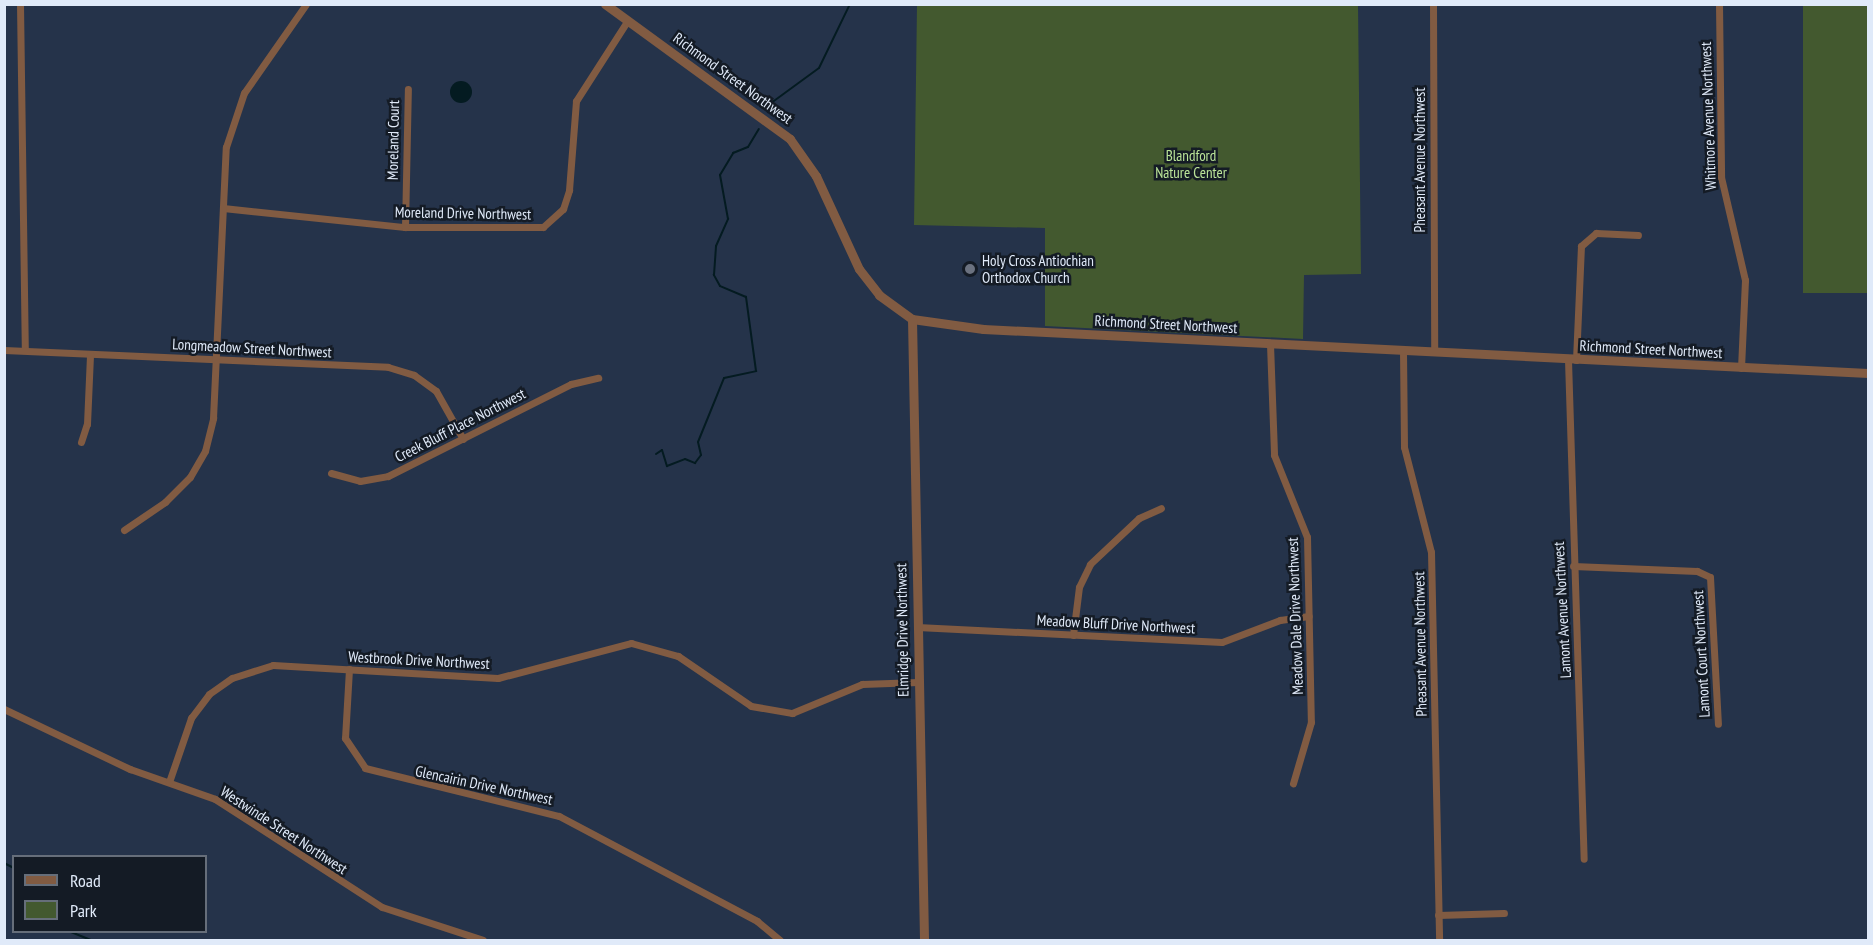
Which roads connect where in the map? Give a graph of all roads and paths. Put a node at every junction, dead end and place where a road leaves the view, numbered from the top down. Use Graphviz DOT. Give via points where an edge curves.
graph roads {
  1 [pos="20,4"];
  2 [pos="306,4"];
  3 [pos="605,4"];
  4 [pos="1433,4"];
  5 [pos="1719,4"];
  6 [pos="628,20"];
  7 [pos="408,89"];
  8 [pos="223,208"];
  9 [pos="405,227"];
  10 [pos="1638,236"];
  11 [pos="912,319"];
  12 [pos="1270,344"];
  13 [pos="4,350"];
  14 [pos="25,350"];
  15 [pos="1403,351"];
  16 [pos="1434,351"];
  17 [pos="90,354"];
  18 [pos="216,359"];
  19 [pos="1572,360"];
  20 [pos="1741,368"];
  21 [pos="1869,373"];
  22 [pos="598,378"];
  23 [pos="463,439"];
  24 [pos="81,442"];
  25 [pos="330,473"];
  26 [pos="1161,508"];
  27 [pos="124,530"];
  28 [pos="1573,566"];
  29 [pos="1309,616"];
  30 [pos="917,627"];
  31 [pos="1073,635"];
  32 [pos="349,669"];
  33 [pos="918,682"];
  34 [pos="4,710"];
  35 [pos="1718,724"];
  36 [pos="168,782"];
  37 [pos="1293,783"];
  38 [pos="1584,859"];
  39 [pos="1504,913"];
  40 [pos="1438,915"];
  41 [pos="483,940"];
  42 [pos="780,940"];
  43 [pos="924,940"];
  44 [pos="1439,940"];
  1 -- 14 [label="street"];
  2 -- 8 [label="street" via="244,93 234,117"];
  3 -- 6 [label="street, Richmond Street Northwest"];
  4 -- 16 [label="street, Pheasant Avenue Northwest"];
  5 -- 20 [label="street, Whitmore Avenue Northwest" via="1721,177 1745,280"];
  6 -- 9 [label="street, Moreland Drive Northwest" via="576,101 569,190 555,219 527,230"];
  6 -- 11 [label="street, Richmond Street Northwest" via="790,139 816,176 859,269 879,295"];
  7 -- 9 [label="street, Moreland Court"];
  8 -- 9 [label="street, Moreland Drive Northwest"];
  8 -- 18 [label="street"];
  10 -- 19 [label="street, Lamont Avenue Northwest" via="1596,232 1581,246"];
  11 -- 12 [label="street, Richmond Street Northwest" via="954,327"];
  11 -- 30 [label="street, Elmridge Drive Northwest"];
  12 -- 15 [label="street, Richmond Street Northwest"];
  12 -- 29 [label="street, Meadow Dale Drive Northwest" via="1272,446 1306,530"];
  13 -- 14 [label="street, Longmeadow Street Northwest"];
  14 -- 17 [label="street, Longmeadow Street Northwest"];
  15 -- 16 [label="street, Richmond Street Northwest"];
  15 -- 40 [label="street, Pheasant Avenue Northwest" via="1404,447 1431,544"];
  16 -- 19 [label="street, Richmond Street Northwest"];
  17 -- 18 [label="street, Longmeadow Street Northwest"];
  17 -- 24 [label="street" via="87,424"];
  18 -- 23 [label="street, Longmeadow Street Northwest" via="388,367 414,375 442,400"];
  18 -- 27 [label="street" via="213,418 203,455 165,502"];
  19 -- 20 [label="street, Richmond Street Northwest"];
  19 -- 28 [label="street, Lamont Avenue Northwest"];
  20 -- 21 [label="street, Richmond Street Northwest"];
  22 -- 23 [label="street, Creek Bluff Place Northwest" via="571,384"];
  23 -- 25 [label="street, Creek Bluff Place Northwest" via="381,478 348,480"];
  26 -- 31 [label="street" via="1139,518 1090,564 1079,587"];
  28 -- 35 [label="street, Lamont Court Northwest" via="1697,571 1710,577"];
  28 -- 38 [label="street, Lamont Avenue Northwest"];
  29 -- 31 [label="street, Meadow Bluff Drive Northwest" via="1280,620 1222,642"];
  29 -- 37 [label="street, Meadow Dale Drive Northwest" via="1310,732"];
  30 -- 31 [label="street, Meadow Bluff Drive Northwest"];
  30 -- 33 [label="street, Elmridge Drive Northwest"];
  32 -- 33 [label="street, Westbrook Drive Northwest" via="498,678 545,670 594,649 631,643 678,656 751,706 792,713 862,684"];
  32 -- 36 [label="street, Westbrook Drive Northwest" via="273,665 227,680 191,718"];
  32 -- 42 [label="street, Glencairin Drive Northwest" via="345,738 365,768 559,816 757,921"];
  33 -- 43 [label="street, Elmridge Drive Northwest"];
  34 -- 36 [label="street, Westwinde Street Northwest"];
  36 -- 41 [label="street, Westwinde Street Northwest" via="214,799 368,901"];
  39 -- 40 [label="street"];
  40 -- 44 [label="street, Pheasant Avenue Northwest"];
}
